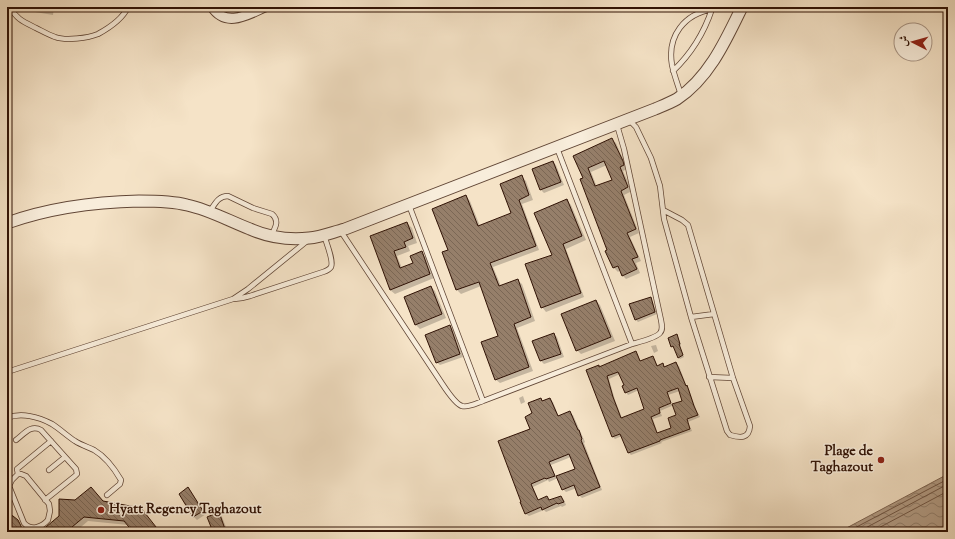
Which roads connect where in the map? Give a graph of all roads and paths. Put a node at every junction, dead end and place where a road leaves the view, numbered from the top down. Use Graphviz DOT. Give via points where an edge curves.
graph roads {
  1 [pos="10,7"];
  2 [pos="128,7"];
  3 [pos="212,7"];
  4 [pos="265,7"];
  5 [pos="741,8"];
  6 [pos="712,9"];
  7 [pos="673,71"];
  8 [pos="681,95"];
  9 [pos="628,120"];
  10 [pos="617,124"];
  11 [pos="557,147"];
  12 [pos="409,204"];
  13 [pos="663,210"];
  14 [pos="210,212"];
  15 [pos="7,223"];
  16 [pos="340,230"];
  17 [pos="324,235"];
  18 [pos="271,236"];
  19 [pos="310,238"];
  20 [pos="233,299"];
  21 [pos="714,314"];
  22 [pos="691,318"];
  23 [pos="632,344"];
  24 [pos="7,372"];
  25 [pos="709,377"];
  26 [pos="733,378"];
  27 [pos="483,401"];
  28 [pos="7,418"];
  29 [pos="16,440"];
  30 [pos="51,441"];
  31 [pos="65,457"];
  32 [pos="49,470"];
  33 [pos="18,474"];
  34 [pos="8,486"];
  35 [pos="107,495"];
  36 [pos="45,500"];
  1 -- 2 [label="lane" via="21,20 56,37 66,39 97,34 111,26"];
  3 -- 4 [label="street" via="219,15 231,19"];
  5 -- 6 [label="lane"];
  5 -- 8 [label="street" via="708,68 696,83"];
  6 -- 7 [label="lane" via="700,38 688,56"];
  6 -- 7 [label="lane" via="693,16 676,33 671,51"];
  7 -- 8 [label="lane"];
  8 -- 9 [label="street"];
  9 -- 10 [label="street"];
  9 -- 13 [label="lane" via="636,127 651,158 660,186"];
  10 -- 11 [label="street"];
  10 -- 23 [label="lane" via="662,325 658,335"];
  11 -- 12 [label="street"];
  11 -- 23 [label="lane"];
  12 -- 16 [label="street"];
  12 -- 27 [label="lane"];
  13 -- 21 [label="lane" via="688,225"];
  13 -- 22 [label="lane"];
  14 -- 15 [label="street" via="171,202 107,203 53,210"];
  14 -- 18 [label="street"];
  14 -- 18 [label="lane" via="217,200 228,196 272,214 276,218 276,223"];
  16 -- 17 [label="street"];
  16 -- 27 [label="lane" via="457,403 466,406"];
  17 -- 19 [label="street"];
  17 -- 20 [label="lane" via="332,266 330,269 250,296"];
  18 -- 19 [label="street"];
  19 -- 20 [label="lane"];
  20 -- 24 [label="lane"];
  21 -- 22 [label="lane"];
  21 -- 26 [label="lane"];
  22 -- 25 [label="lane"];
  23 -- 27 [label="lane"];
  25 -- 26 [label="lane"];
  25 -- 26 [label="lane" via="727,431 730,435 742,437 749,431 750,426"];
  28 -- 35 [label="lane" via="22,414 45,421 103,456 121,480"];
  29 -- 30 [label="lane" via="32,428 37,428"];
  30 -- 31 [label="lane"];
  30 -- 33 [label="lane" via="17,469"];
  31 -- 32 [label="lane"];
  31 -- 36 [label="lane" via="76,469 77,474"];
  33 -- 34 [label="lane"];
  33 -- 36 [label="lane" via="26,476"];
  34 -- 36 [label="lane" via="24,523 29,527 40,526 48,520 50,507"];
}
